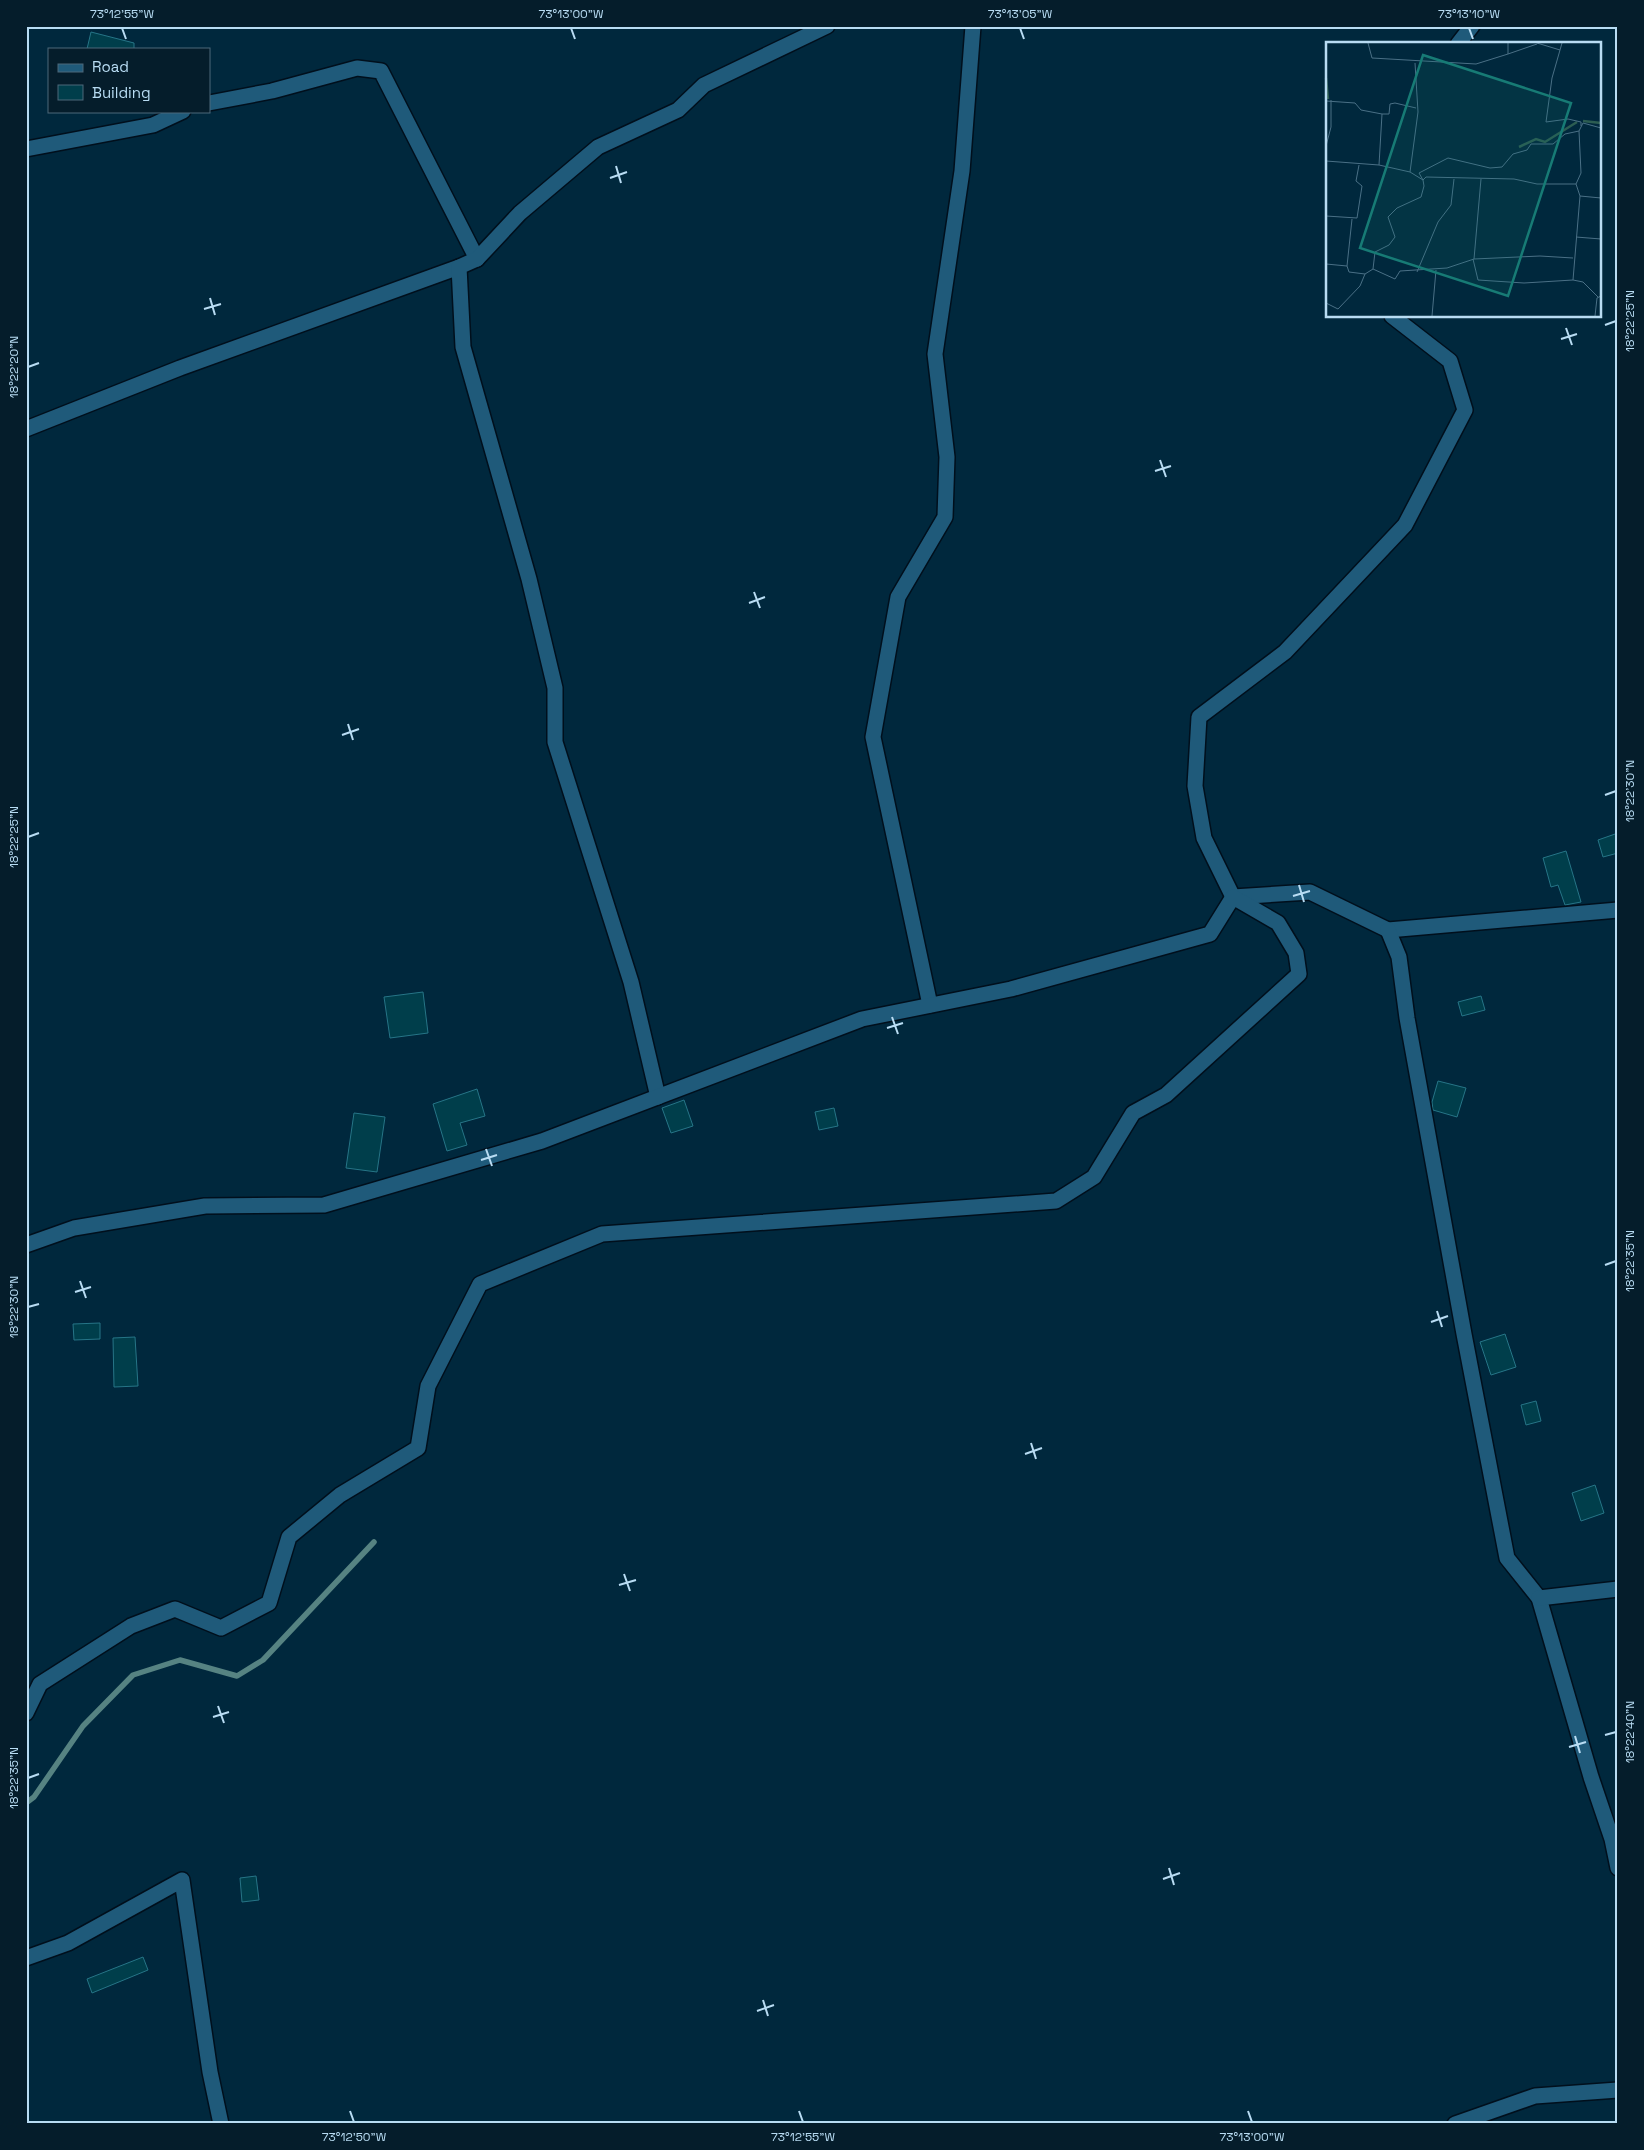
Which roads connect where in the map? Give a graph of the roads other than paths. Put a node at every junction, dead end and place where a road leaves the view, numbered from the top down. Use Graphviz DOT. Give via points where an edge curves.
graph roads {
  1 [pos="973,26"];
  2 [pos="1472,26"];
  3 [pos="819,28"];
  4 [pos="1460,42"];
  5 [pos="210,104"];
  6 [pos="181,112"];
  7 [pos="26,149"];
  8 [pos="477,259"];
  9 [pos="459,267"];
  10 [pos="1395,318"];
  11 [pos="26,429"];
  12 [pos="1233,898"];
  13 [pos="1618,910"];
  14 [pos="1388,930"];
  15 [pos="930,1005"];
  16 [pos="658,1097"];
  17 [pos="26,1245"];
  18 [pos="1618,1589"];
  19 [pos="1539,1598"];
  20 [pos="26,1713"];
  21 [pos="1618,1868"];
  22 [pos="26,1958"];
  23 [pos="1618,2090"];
  24 [pos="221,2124"];
  25 [pos="1455,2124"];
  1 -- 15 [label="street" via="962,171 934,354 947,457 945,517 898,597 873,737"];
  2 -- 4 [label="street"];
  3 -- 8 [label="street" via="704,85 678,110 598,147 520,213"];
  5 -- 8 [label="street" via="357,68 380,71"];
  6 -- 7 [label="street" via="153,125"];
  8 -- 9 [label="street"];
  9 -- 11 [label="street" via="180,368"];
  9 -- 16 [label="street" via="463,347 529,579 555,688 555,742 631,982"];
  10 -- 12 [label="street" via="1450,361 1465,410 1405,525 1285,652 1199,717 1195,786 1204,838"];
  12 -- 14 [label="street" via="1310,892"];
  12 -- 15 [label="street" via="1210,934 1011,989"];
  12 -- 20 [label="street" via="1278,923 1296,953 1300,974 1166,1095 1133,1113 1094,1177 1056,1201 602,1234 480,1284 428,1386 418,1448 340,1495 289,1537 269,1603 221,1628 175,1609 131,1626 40,1684"];
  13 -- 14 [label="street"];
  14 -- 19 [label="street" via="1399,957 1407,1018 1507,1558"];
  15 -- 16 [label="street" via="862,1019"];
  16 -- 17 [label="street" via="542,1141 324,1205 205,1206 74,1228"];
  18 -- 19 [label="street"];
  19 -- 21 [label="street"];
  22 -- 24 [label="street" via="68,1942 182,1880 210,2072"];
  23 -- 25 [label="street" via="1535,2096"];
}
